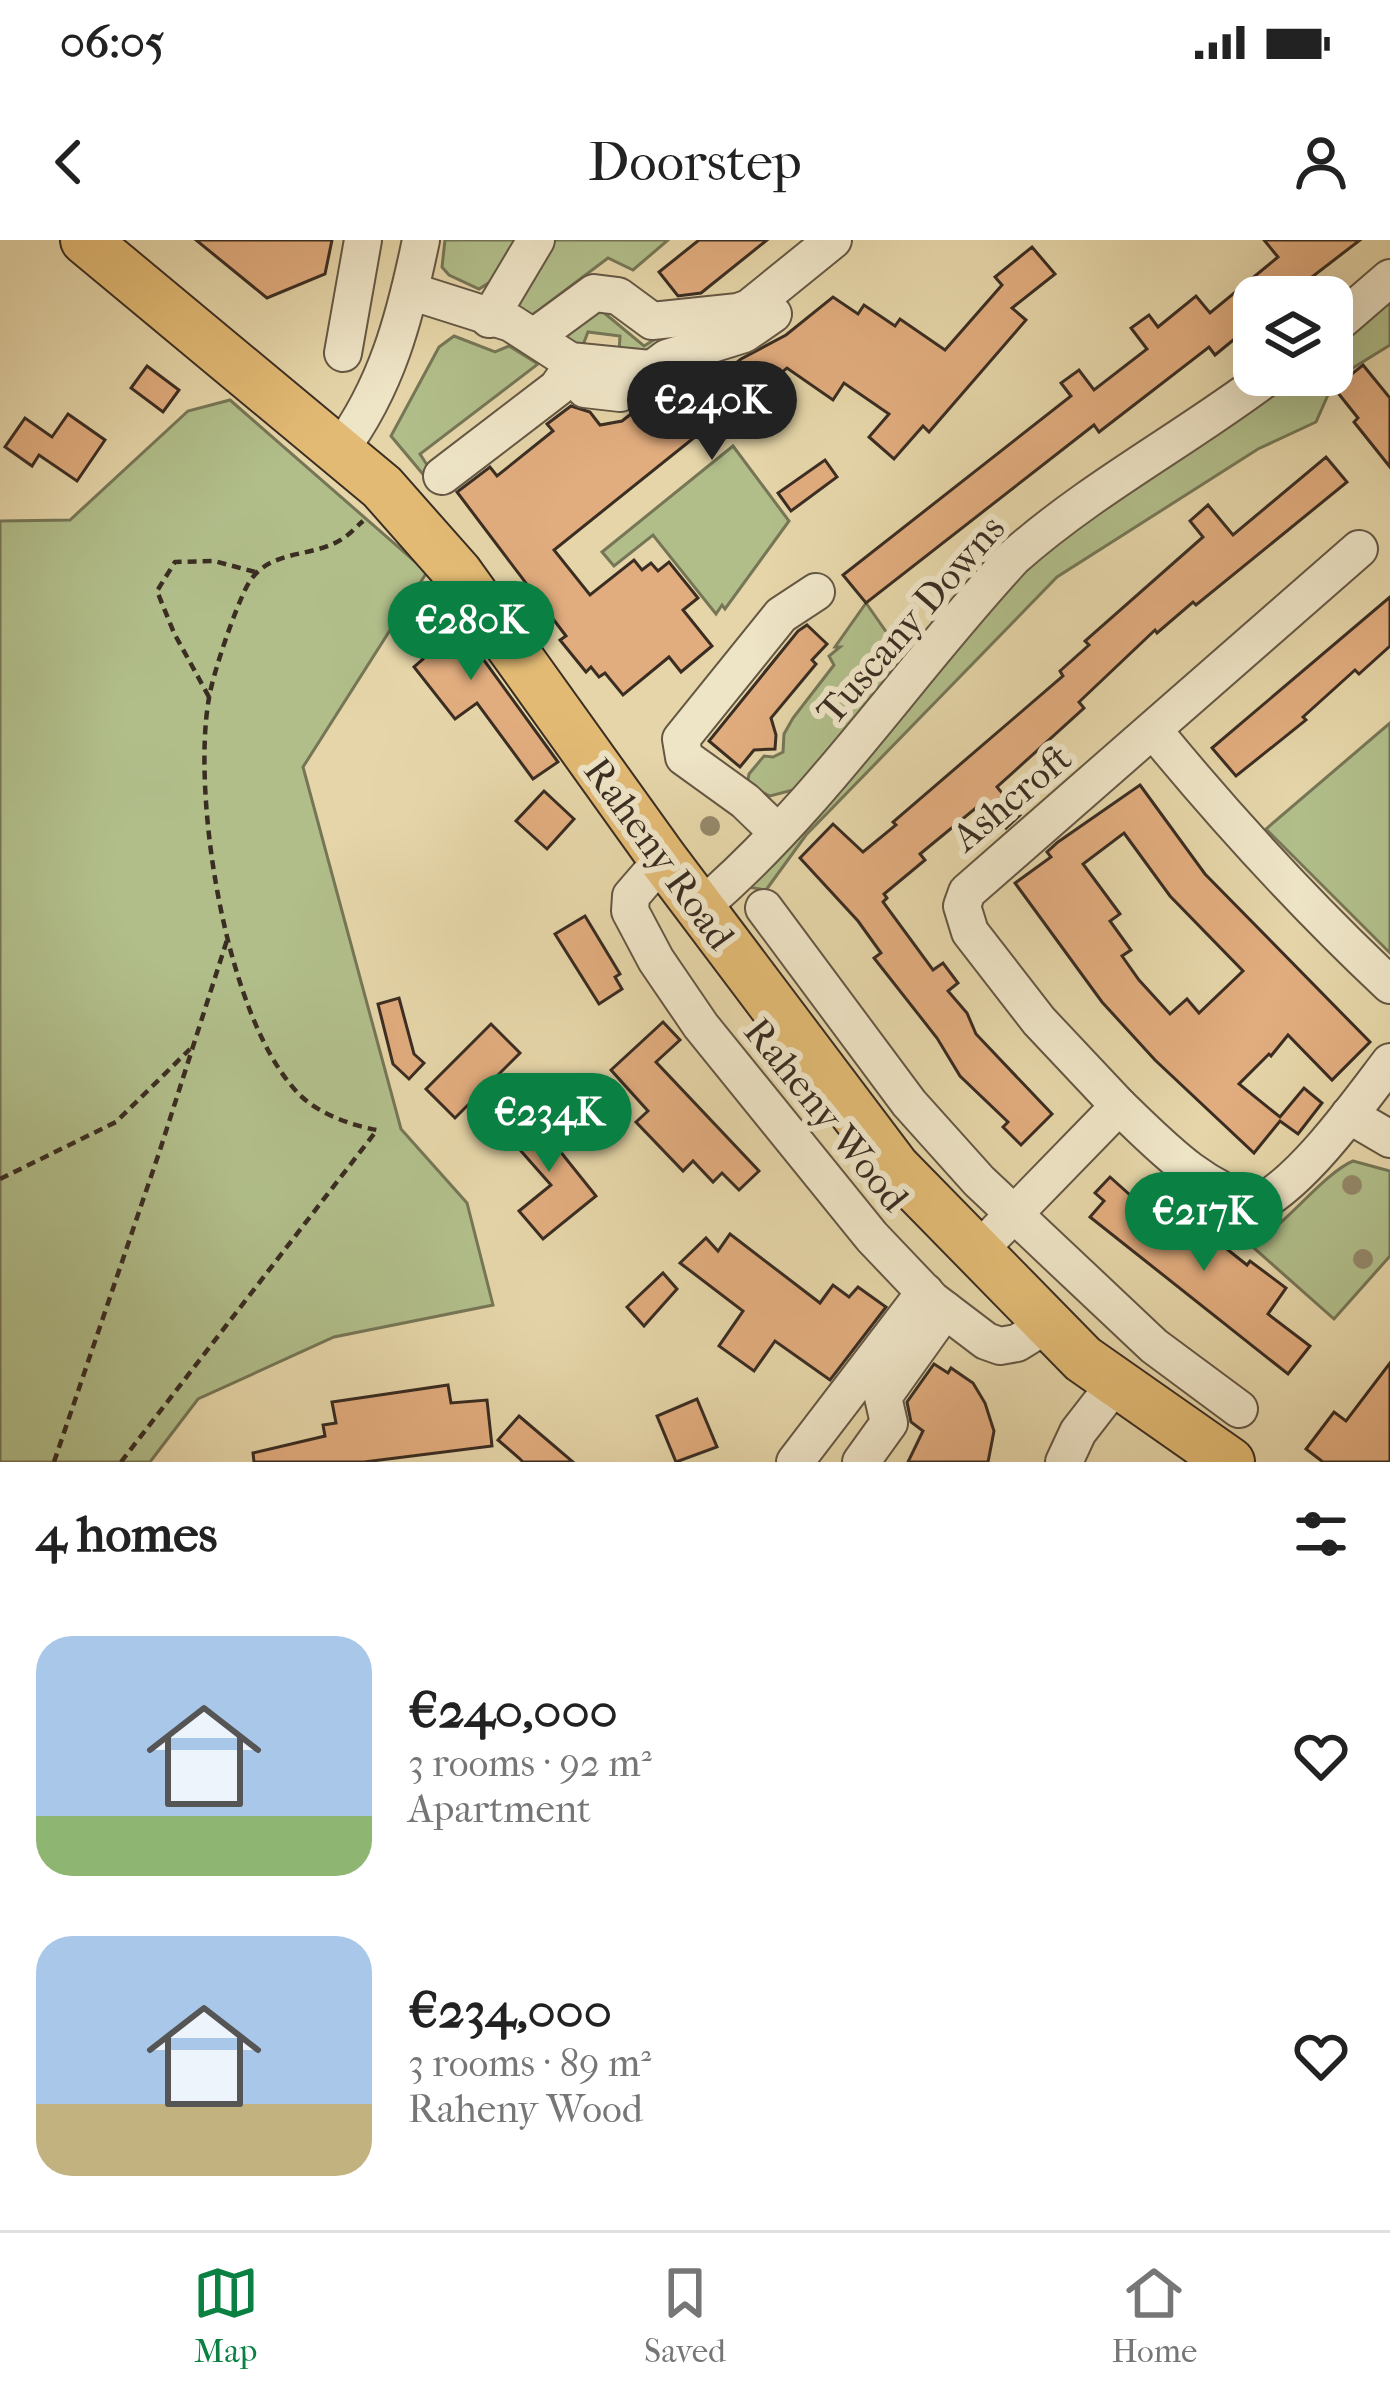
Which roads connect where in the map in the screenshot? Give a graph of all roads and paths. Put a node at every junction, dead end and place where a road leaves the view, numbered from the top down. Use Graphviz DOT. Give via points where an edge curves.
graph roads {
  1 [pos="85,240"];
  2 [pos="363,240"];
  3 [pos="421,240"];
  4 [pos="536,240"];
  5 [pos="839,250"];
  6 [pos="1390,278"];
  7 [pos="410,291"];
  8 [pos="1353,310"];
  9 [pos="489,319"];
  10 [pos="534,337"];
  11 [pos="343,353"];
  12 [pos="570,361"];
  13 [pos="1243,396"];
  14 [pos="339,451"];
  15 [pos="442,476"];
  16 [pos="357,510"];
  17 [pos="1360,549"];
  18 [pos="259,573"];
  19 [pos="816,592"];
  20 [pos="209,698"];
  21 [pos="1154,731"];
  22 [pos="777,832"];
  23 [pos="663,860"];
  24 [pos="700,908"];
  25 [pos="764,908"];
  26 [pos="226,940"];
  27 [pos="1390,986"];
  28 [pos="194,1045"];
  29 [pos="1390,1062"];
  30 [pos="1119,1106"];
  31 [pos="1349,1114"];
  32 [pos="1390,1138"];
  33 [pos="0,1179"];
  34 [pos="1015,1211"];
  35 [pos="976,1253"];
  36 [pos="935,1301"];
  37 [pos="1048,1324"];
  38 [pos="1116,1383"];
  39 [pos="1240,1409"];
  40 [pos="54,1462"];
  41 [pos="121,1462"];
  42 [pos="795,1462"];
  43 [pos="861,1462"];
  44 [pos="1064,1462"];
  45 [pos="1230,1462"];
  1 -- 14 [label="main road, Raheny Road"];
  2 -- 11 [label="street"];
  3 -- 7 [label="street"];
  4 -- 9 [label="street"];
  5 -- 10 [label="street" via="738,312 652,321 618,296 594,293"];
  5 -- 12 [label="street" via="744,334 667,358 620,393 585,389"];
  6 -- 8 [label="street"];
  7 -- 9 [label="street"];
  7 -- 14 [label="street" via="394,355"];
  9 -- 10 [label="street"];
  10 -- 12 [label="street"];
  12 -- 15 [label="street" via="557,388"];
  13 -- 22 [label="street, Tuscany Downs" via="1014,557"];
  14 -- 23 [label="main road, Raheny Road" via="458,573"];
  16 -- 18 [label="path" via="366,518 340,541 270,561"];
  17 -- 21 [label="street, Ashcroft"];
  18 -- 20 [label="path" via="248,584"];
  18 -- 20 [label="path" via="214,561 175,562 157,591"];
  19 -- 22 [label="street" via="781,615 681,739 683,758"];
  20 -- 26 [label="path" via="204,811"];
  21 -- 27 [label="street" via="1258,854"];
  21 -- 30 [label="street, Ashcroft" via="976,880 962,906 970,932 1039,1021"];
  22 -- 24 [label="street, Tuscany Downs"];
  23 -- 24 [label="main road, Raheny Road"];
  23 -- 36 [label="street, Raheny Wood" via="631,896 630,911 656,960 872,1237"];
  24 -- 35 [label="main road, Raheny Road" via="895,1167"];
  25 -- 34 [label="street" via="909,1103"];
  26 -- 28 [label="path"];
  26 -- 41 [label="path" via="262,1040 303,1098 376,1130"];
  28 -- 33 [label="path" via="116,1122"];
  28 -- 40 [label="path"];
  29 -- 31 [label="street, Ashcroft"];
  30 -- 31 [label="street, Ashcroft" via="1209,1185 1258,1204"];
  30 -- 34 [label="street"];
  31 -- 32 [label="street"];
  34 -- 35 [label="street"];
  34 -- 39 [label="street" via="1154,1346"];
  35 -- 37 [label="main road, Raheny Road"];
  36 -- 37 [label="street, Raheny Wood" via="1000,1346"];
  36 -- 42 [label="street"];
  36 -- 43 [label="street" via="883,1397 889,1424"];
  37 -- 38 [label="main road, Raheny Road"];
  38 -- 44 [label="street"];
  38 -- 45 [label="main road, Raheny Road"];
}
